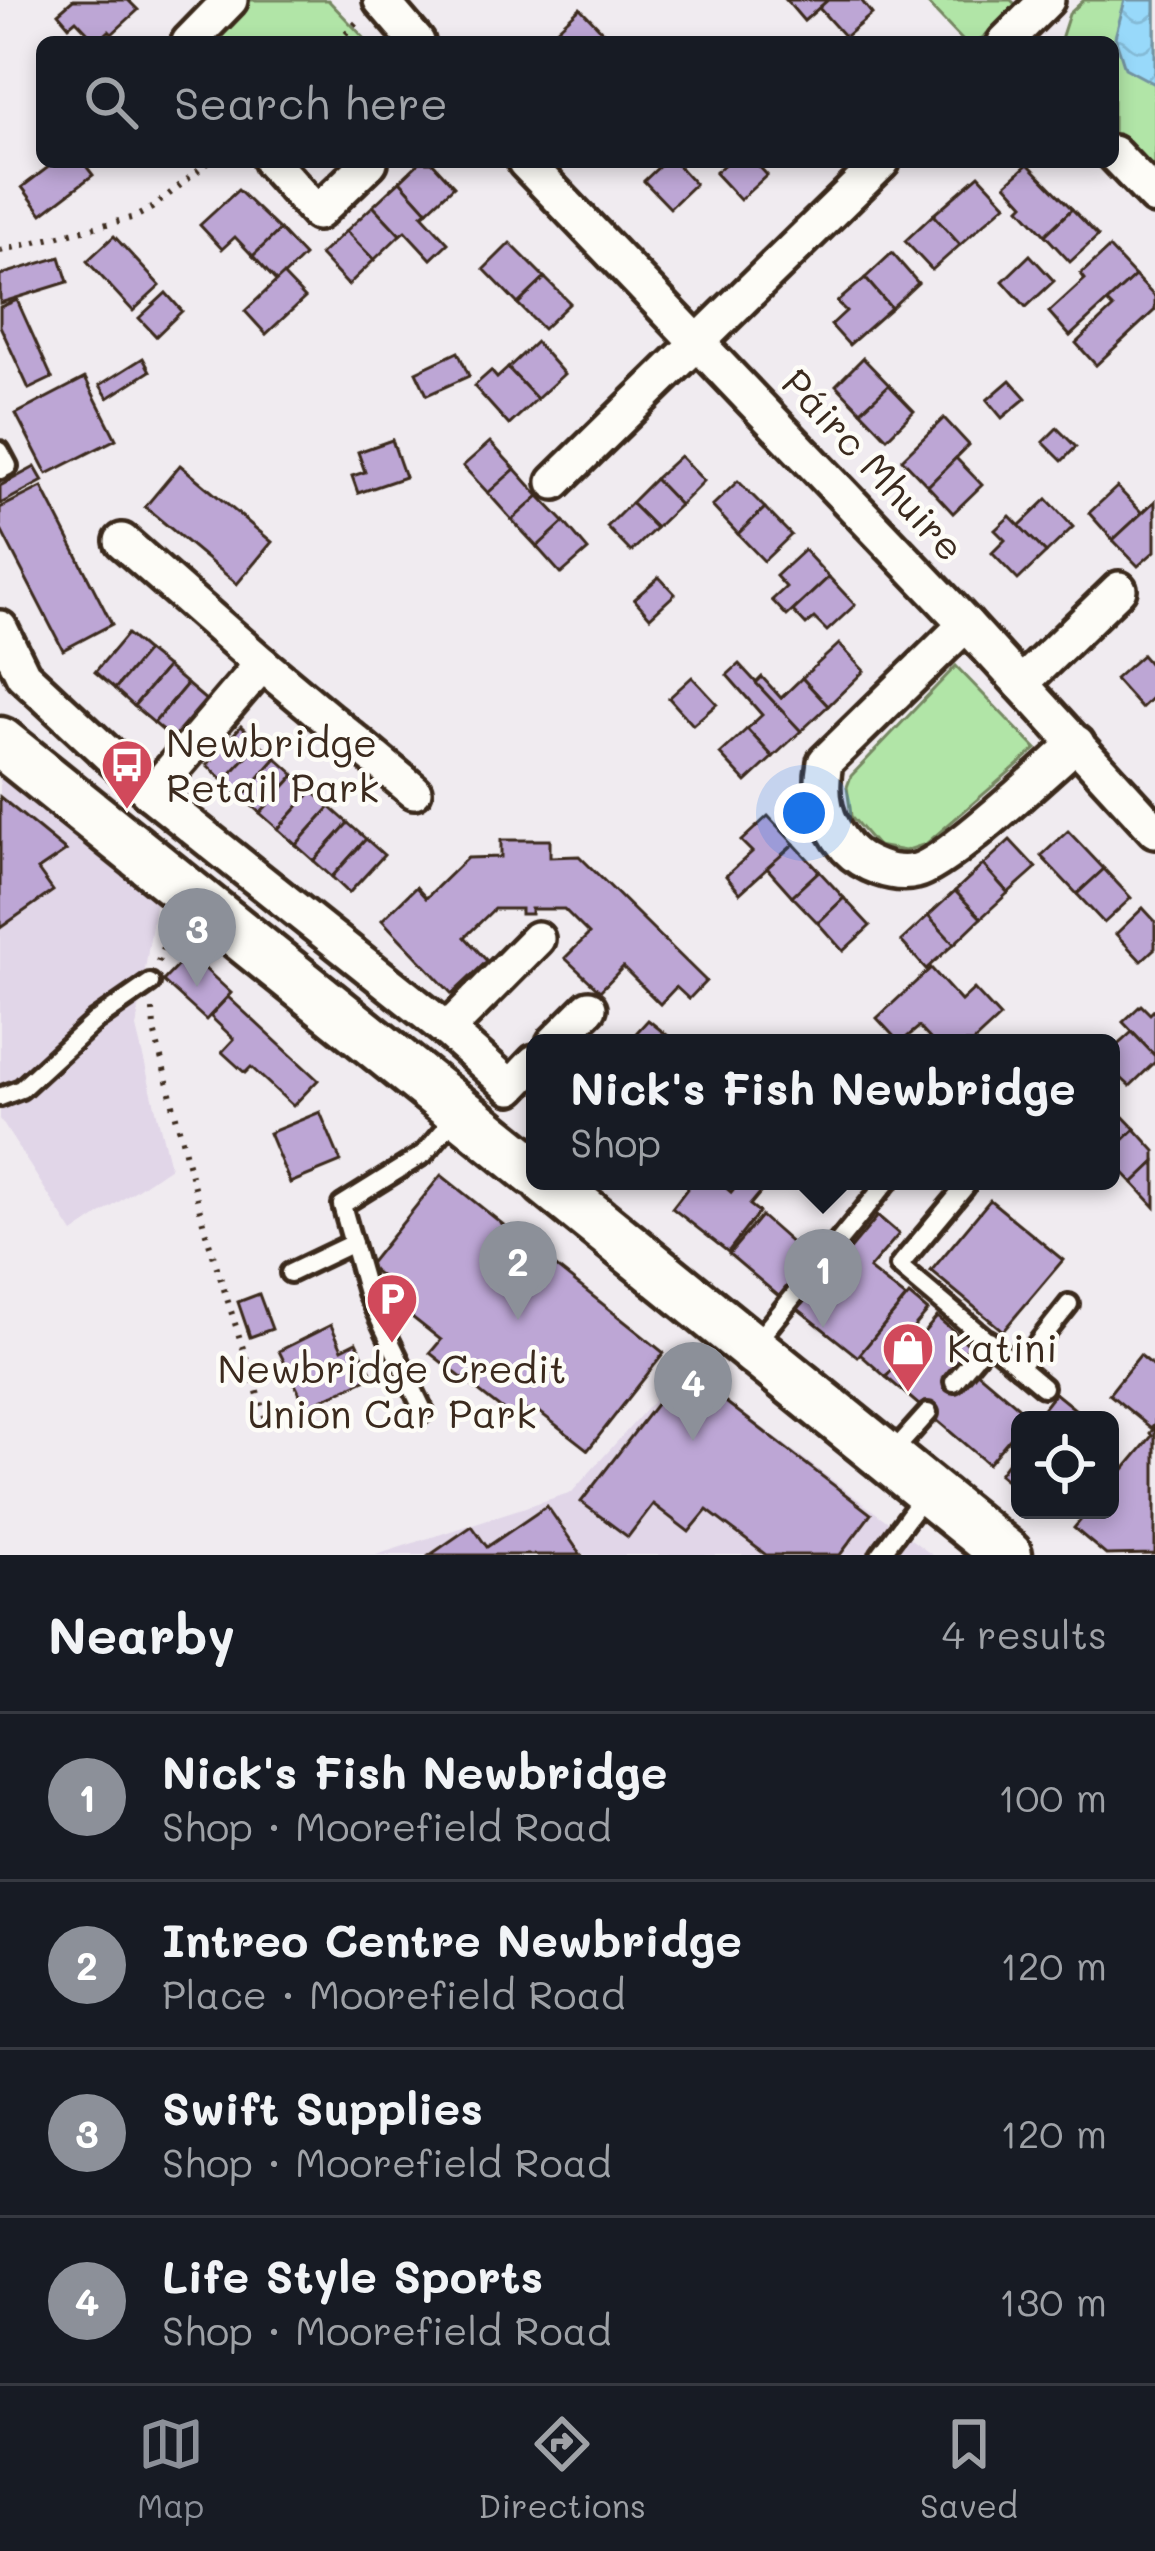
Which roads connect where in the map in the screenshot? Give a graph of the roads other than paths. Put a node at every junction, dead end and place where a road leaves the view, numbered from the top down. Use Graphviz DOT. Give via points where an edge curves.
graph roads {
  1 [pos="230,0"];
  2 [pos="381,0"];
  3 [pos="1047,0"];
  4 [pos="196,36"];
  5 [pos="412,36"];
  6 [pos="1012,36"];
  7 [pos="1119,159"];
  8 [pos="276,168"];
  9 [pos="364,168"];
  10 [pos="531,168"];
  11 [pos="877,168"];
  12 [pos="1155,197"];
  13 [pos="700,343"];
  14 [pos="0,451"];
  15 [pos="0,470"];
  16 [pos="555,482"];
  17 [pos="122,541"];
  18 [pos="1119,589"];
  19 [pos="966,624"];
  20 [pos="0,628"];
  21 [pos="262,664"];
  22 [pos="1022,684"];
  23 [pos="0,742"];
  24 [pos="1077,743"];
  25 [pos="414,791"];
  26 [pos="151,794"];
  27 [pos="1155,830"];
  28 [pos="537,939"];
  29 [pos="151,983"];
  30 [pos="589,1008"];
  31 [pos="447,1030"];
  32 [pos="563,1034"];
  33 [pos="526,1071"];
  34 [pos="0,1097"];
  35 [pos="460,1111"];
  36 [pos="526,1165"];
  37 [pos="557,1190"];
  38 [pos="881,1190"];
  39 [pos="962,1190"];
  40 [pos="353,1243"];
  41 [pos="290,1274"];
  42 [pos="1069,1304"];
  43 [pos="988,1340"];
  44 [pos="751,1347"];
  45 [pos="1019,1367"];
  46 [pos="954,1382"];
  47 [pos="1043,1387"];
  48 [pos="424,1412"];
  49 [pos="928,1413"];
  50 [pos="887,1458"];
  51 [pos="928,1490"];
  52 [pos="880,1555"];
  53 [pos="1007,1555"];
  1 -- 4 [label="street"];
  2 -- 5 [label="street"];
  3 -- 6 [label="street"];
  7 -- 12 [label="street"];
  8 -- 9 [label="street" via="317,213"];
  10 -- 13 [label="street, Páirc Mhuire"];
  11 -- 13 [label="street"];
  13 -- 16 [label="street"];
  13 -- 19 [label="street, Páirc Mhuire"];
  14 -- 15 [label="lane" via="8,466"];
  17 -- 21 [label="street"];
  18 -- 22 [label="street"];
  19 -- 22 [label="street, Páirc Mhuire"];
  19 -- 24 [label="street" via="825,762 820,791 829,823 850,852 877,868 916,871"];
  20 -- 26 [label="street" via="23,675"];
  21 -- 25 [label="street"];
  21 -- 26 [label="street"];
  22 -- 24 [label="street, Páirc Mhuire"];
  23 -- 35 [label="street"];
  24 -- 27 [label="street, Páirc Mhuire"];
  26 -- 31 [label="street"];
  28 -- 31 [label="street"];
  29 -- 34 [label="lane" via="21,1089"];
  30 -- 32 [label="street"];
  31 -- 33 [label="street" via="511,1087"];
  35 -- 36 [label="street"];
  35 -- 40 [label="lane" via="424,1154 342,1205"];
  37 -- 44 [label="street"];
  38 -- 44 [label="lane"];
  39 -- 43 [label="lane" via="899,1267"];
  40 -- 41 [label="lane"];
  40 -- 48 [label="lane" via="367,1293"];
  42 -- 45 [label="lane"];
  43 -- 45 [label="lane"];
  43 -- 46 [label="lane"];
  44 -- 50 [label="street"];
  45 -- 47 [label="lane"];
  49 -- 50 [label="lane"];
  50 -- 51 [label="street"];
  51 -- 52 [label="lane"];
  51 -- 53 [label="street"];
}
